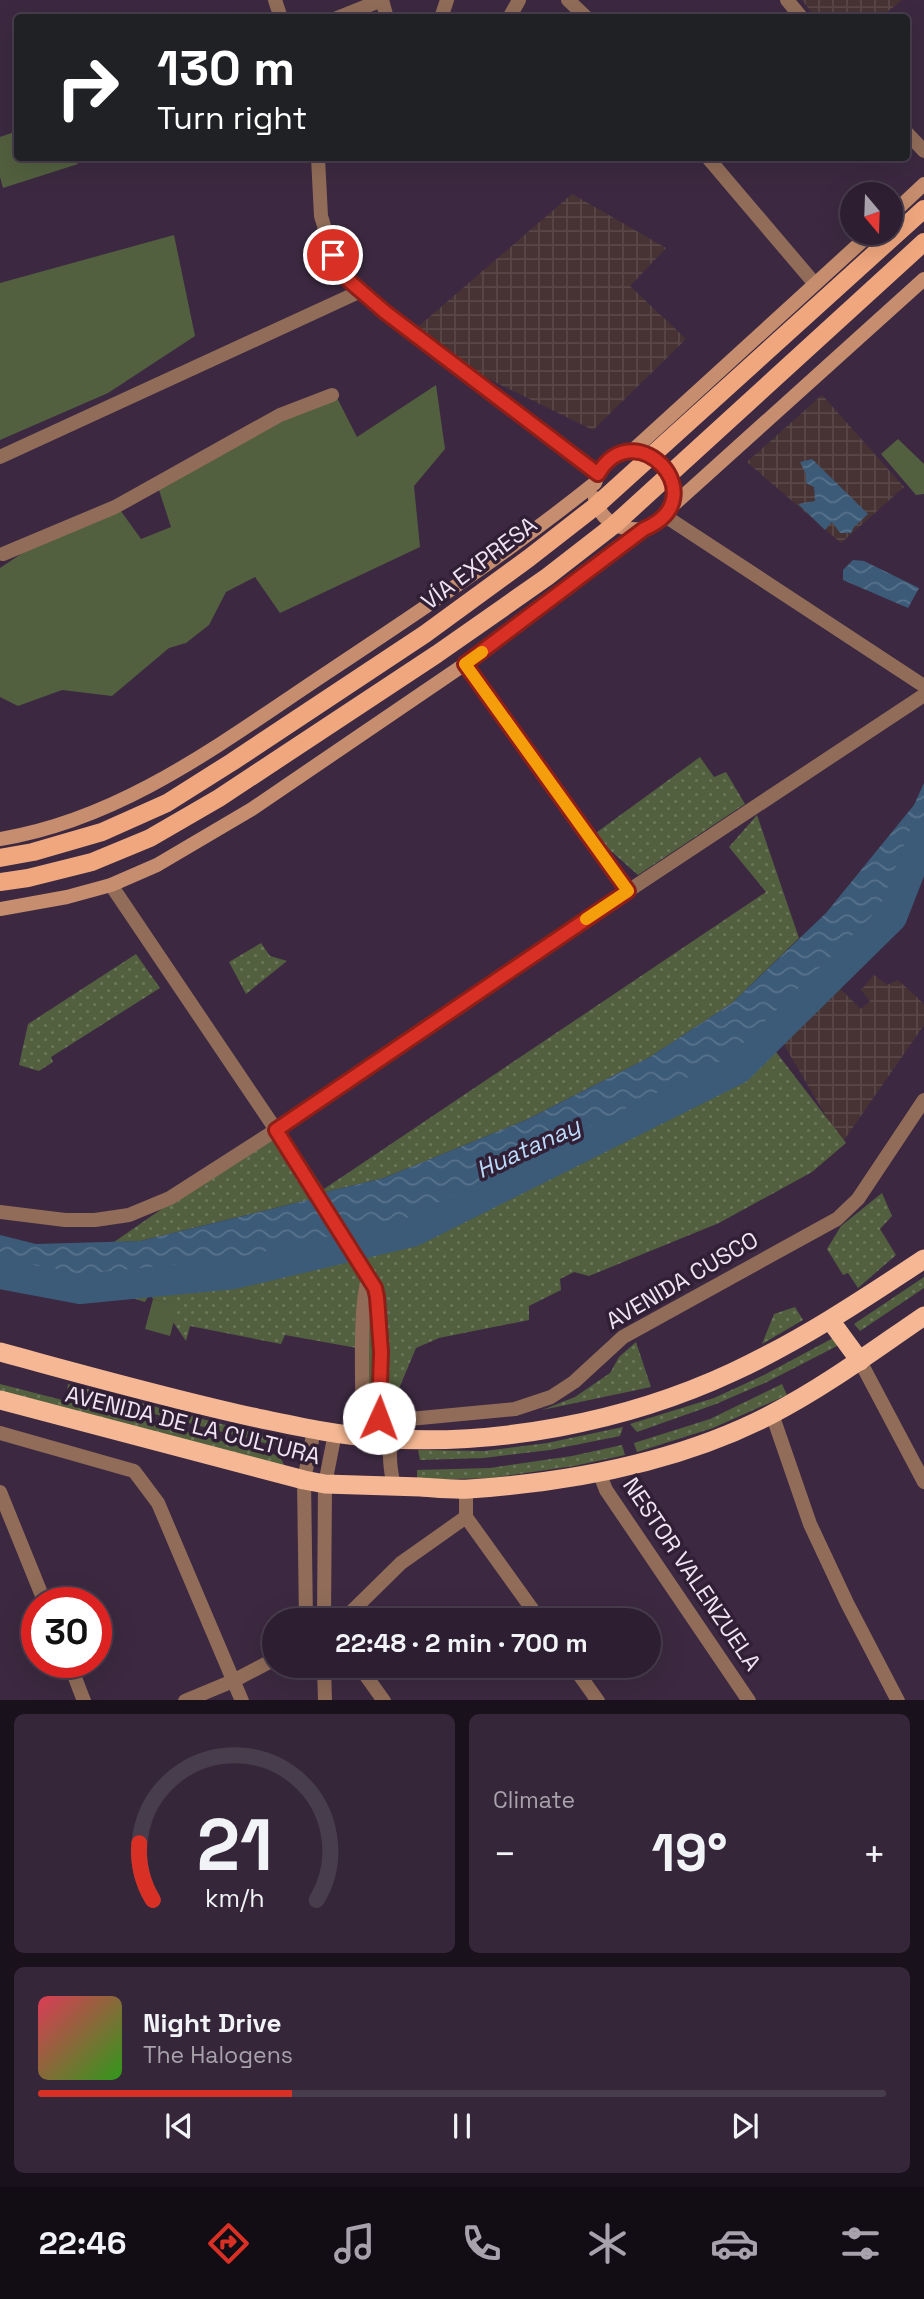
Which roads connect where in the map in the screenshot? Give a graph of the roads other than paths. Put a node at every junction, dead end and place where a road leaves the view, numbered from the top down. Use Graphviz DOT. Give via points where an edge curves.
graph roads {
  1 [pos="382,0"];
  2 [pos="568,0"];
  3 [pos="787,0"];
  4 [pos="347,14"];
  5 [pos="583,14"];
  6 [pos="799,14"];
  7 [pos="910,136"];
  8 [pos="924,151"];
  9 [pos="318,161"];
  10 [pos="711,161"];
  11 [pos="924,184"];
  12 [pos="903,204"];
  13 [pos="924,209"];
  14 [pos="924,242"];
  15 [pos="858,245"];
  16 [pos="924,279"];
  17 [pos="815,284"];
  18 [pos="361,291"];
  19 [pos="332,395"];
  20 [pos="631,452"];
  21 [pos="653,456"];
  22 [pos="0,457"];
  23 [pos="670,475"];
  24 [pos="596,479"];
  25 [pos="597,505"];
  26 [pos="667,512"];
  27 [pos="614,525"];
  28 [pos="644,529"];
  29 [pos="1,552"];
  30 [pos="465,664"];
  31 [pos="924,686"];
  32 [pos="924,695"];
  33 [pos="0,839"];
  34 [pos="0,858"];
  35 [pos="0,882"];
  36 [pos="111,885"];
  37 [pos="628,891"];
  38 [pos="0,909"];
  39 [pos="924,1100"];
  40 [pos="276,1130"];
  41 [pos="0,1212"];
  42 [pos="924,1259"];
  43 [pos="924,1316"];
  44 [pos="830,1320"];
  45 [pos="0,1352"];
  46 [pos="860,1362"];
  47 [pos="0,1400"];
  48 [pos="772,1414"];
  49 [pos="314,1430"];
  50 [pos="0,1433"];
  51 [pos="335,1433"];
  52 [pos="378,1438"];
  53 [pos="600,1472"];
  54 [pos="304,1480"];
  55 [pos="924,1482"];
  56 [pos="325,1484"];
  57 [pos="394,1486"];
  58 [pos="466,1489"];
  59 [pos="0,1492"];
  60 [pos="466,1517"];
  61 [pos="39,1587"];
  62 [pos="306,1608"];
  63 [pos="324,1608"];
  64 [pos="355,1608"];
  65 [pos="531,1608"];
  66 [pos="262,1666"];
  67 [pos="75,1678"];
  68 [pos="324,1678"];
  69 [pos="368,1678"];
  70 [pos="582,1678"];
  71 [pos="233,1681"];
  72 [pos="84,1700"];
  73 [pos="184,1700"];
  74 [pos="242,1700"];
  75 [pos="325,1700"];
  76 [pos="384,1700"];
  77 [pos="598,1700"];
  78 [pos="749,1700"];
  79 [pos="898,1700"];
  1 -- 4 [label="street"];
  2 -- 5 [label="street"];
  3 -- 6 [label="street"];
  7 -- 8 [label="street"];
  9 -- 18 [label="street" via="327,239 347,279"];
  10 -- 17 [label="street"];
  11 -- 12 [label="main road"];
  13 -- 21 [label="main road, VÍA EXPRESA"];
  14 -- 23 [label="main road"];
  15 -- 17 [label="main road, VÍA EXPRESA"];
  16 -- 26 [label="main road"];
  17 -- 20 [label="main road, VÍA EXPRESA"];
  18 -- 22 [label="street"];
  18 -- 24 [label="street"];
  19 -- 29 [label="street" via="279,415 116,507"];
  20 -- 21 [label="main road"];
  20 -- 24 [label="main road, VÍA EXPRESA" via="610,460"];
  21 -- 23 [label="main road"];
  21 -- 25 [label="main road, VÍA EXPRESA"];
  23 -- 26 [label="main road" via="674,486"];
  23 -- 27 [label="main road"];
  24 -- 25 [label="main road"];
  24 -- 33 [label="main road, VÍA EXPRESA" via="567,506 402,622 161,780 69,822"];
  25 -- 27 [label="main road"];
  25 -- 34 [label="main road, VÍA EXPRESA" via="425,634 167,803 102,832"];
  26 -- 28 [label="main road"];
  26 -- 31 [label="street"];
  27 -- 28 [label="main road"];
  27 -- 35 [label="main road" via="437,654 219,798 150,838 92,862"];
  28 -- 30 [label="main road"];
  30 -- 36 [label="main road" via="252,808 157,865"];
  30 -- 37 [label="street"];
  32 -- 37 [label="street"];
  36 -- 38 [label="main road"];
  36 -- 40 [label="street"];
  37 -- 40 [label="street"];
  39 -- 52 [label="street, AVENIDA CUSCO" via="858,1199 837,1219 623,1337 551,1397 515,1409 403,1419"];
  40 -- 41 [label="street" via="170,1198 129,1215 65,1220"];
  40 -- 52 [label="street" via="375,1288 381,1352"];
  42 -- 44 [label="highway, AVENIDA DE LA CULTURA"];
  43 -- 46 [label="highway, AVENIDA DE LA CULTURA"];
  44 -- 46 [label="highway"];
  44 -- 52 [label="highway, AVENIDA DE LA CULTURA" via="731,1373 624,1412 482,1437"];
  45 -- 49 [label="highway, AVENIDA DE LA CULTURA"];
  46 -- 48 [label="highway, AVENIDA DE LA CULTURA"];
  46 -- 55 [label="street"];
  47 -- 54 [label="highway, AVENIDA DE LA CULTURA"];
  48 -- 53 [label="highway, AVENIDA DE LA CULTURA" via="725,1435"];
  48 -- 79 [label="street" via="810,1524"];
  49 -- 51 [label="highway, AVENIDA DE LA CULTURA"];
  49 -- 54 [label="street"];
  50 -- 71 [label="street" via="134,1471 158,1503"];
  51 -- 52 [label="highway, AVENIDA DE LA CULTURA"];
  51 -- 56 [label="street"];
  52 -- 57 [label="street" via="390,1451"];
  53 -- 58 [label="highway, AVENIDA DE LA CULTURA"];
  53 -- 78 [label="street, NESTOR VALENZUELA" via="606,1490"];
  54 -- 56 [label="highway, AVENIDA DE LA CULTURA"];
  54 -- 62 [label="street"];
  56 -- 57 [label="highway, AVENIDA DE LA CULTURA"];
  56 -- 63 [label="street"];
  57 -- 58 [label="highway, AVENIDA DE LA CULTURA"];
  58 -- 60 [label="street"];
  59 -- 61 [label="street"];
  60 -- 64 [label="street" via="401,1563"];
  60 -- 65 [label="street"];
  66 -- 71 [label="street"];
  67 -- 72 [label="street"];
  68 -- 75 [label="street"];
  69 -- 76 [label="street"];
  70 -- 77 [label="street"];
  71 -- 73 [label="street"];
  71 -- 74 [label="street"];
}
